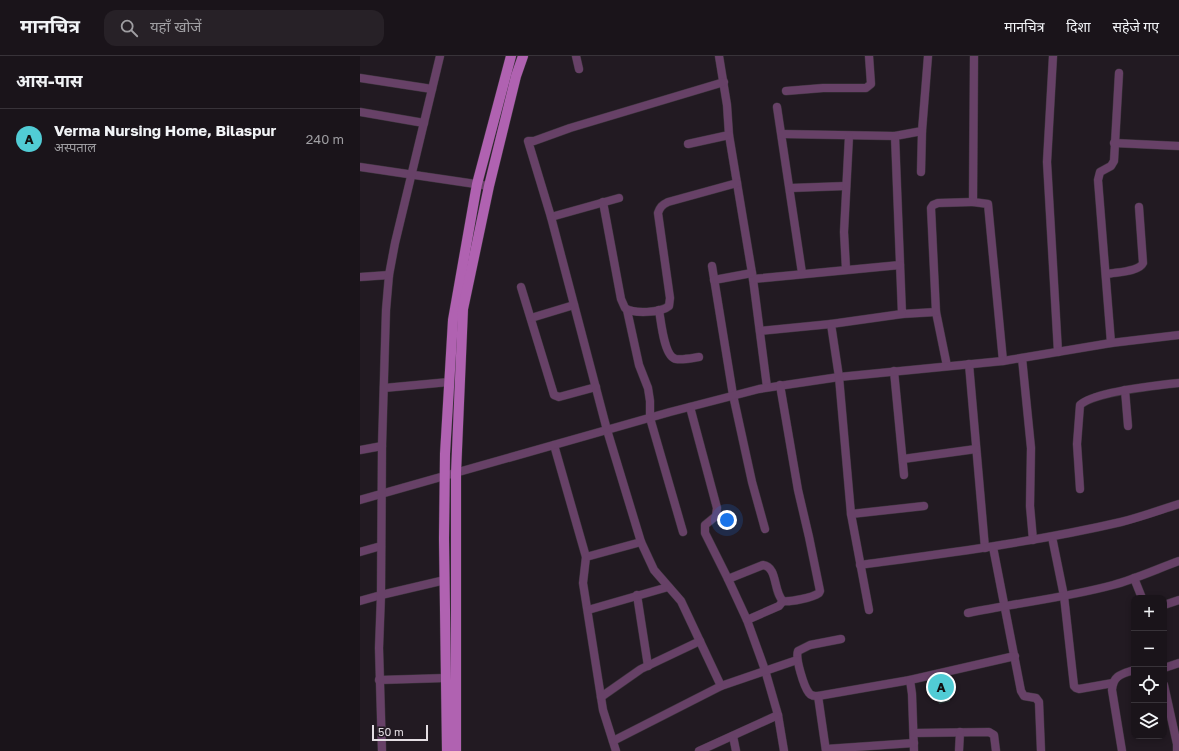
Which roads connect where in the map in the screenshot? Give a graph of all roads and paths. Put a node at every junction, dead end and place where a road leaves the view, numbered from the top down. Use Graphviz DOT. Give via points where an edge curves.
graph roads {
  1 [pos="440,56"];
  2 [pos="511,56"];
  3 [pos="522,56"];
  4 [pos="576,56"];
  5 [pos="719,56"];
  6 [pos="869,56"];
  7 [pos="928,56"];
  8 [pos="974,56"];
  9 [pos="1053,56"];
  10 [pos="579,69"];
  11 [pos="1119,73"];
  12 [pos="360,78"];
  13 [pos="724,82"];
  14 [pos="432,89"];
  15 [pos="786,90"];
  16 [pos="778,107"];
  17 [pos="360,112"];
  18 [pos="424,123"];
  19 [pos="922,131"];
  20 [pos="782,134"];
  21 [pos="729,135"];
  22 [pos="849,136"];
  23 [pos="895,136"];
  24 [pos="1114,143"];
  25 [pos="688,144"];
  26 [pos="1179,146"];
  27 [pos="360,167"];
  28 [pos="922,172"];
  29 [pos="412,176"];
  30 [pos="737,183"];
  31 [pos="478,184"];
  32 [pos="489,186"];
  33 [pos="846,186"];
  34 [pos="790,188"];
  35 [pos="619,198"];
  36 [pos="603,202"];
  37 [pos="973,202"];
  38 [pos="1139,207"];
  39 [pos="551,216"];
  40 [pos="900,264"];
  41 [pos="712,266"];
  42 [pos="846,269"];
  43 [pos="802,273"];
  44 [pos="1106,274"];
  45 [pos="389,275"];
  46 [pos="753,276"];
  47 [pos="360,277"];
  48 [pos="714,280"];
  49 [pos="522,287"];
  50 [pos="574,305"];
  51 [pos="627,310"];
  52 [pos="659,310"];
  53 [pos="936,312"];
  54 [pos="902,314"];
  55 [pos="531,318"];
  56 [pos="831,324"];
  57 [pos="760,331"];
  58 [pos="1179,335"];
  59 [pos="1112,343"];
  60 [pos="1058,352"];
  61 [pos="699,357"];
  62 [pos="1022,358"];
  63 [pos="1003,361"];
  64 [pos="969,364"];
  65 [pos="947,366"];
  66 [pos="894,371"];
  67 [pos="839,377"];
  68 [pos="449,382"];
  69 [pos="1179,383"];
  70 [pos="780,386"];
  71 [pos="596,387"];
  72 [pos="767,387"];
  73 [pos="384,388"];
  74 [pos="1126,390"];
  75 [pos="733,395"];
  76 [pos="690,407"];
  77 [pos="650,418"];
  78 [pos="1128,426"];
  79 [pos="607,430"];
  80 [pos="554,445"];
  81 [pos="382,446"];
  82 [pos="976,449"];
  83 [pos="360,450"];
  84 [pos="903,459"];
  85 [pos="456,473"];
  86 [pos="904,475"];
  87 [pos="445,477"];
  88 [pos="1080,489"];
  89 [pos="382,494"];
  90 [pos="360,500"];
  91 [pos="1179,504"];
  92 [pos="924,506"];
  93 [pos="851,514"];
  94 [pos="765,529"];
  95 [pos="683,532"];
  96 [pos="1052,537"];
  97 [pos="1033,540"];
  98 [pos="641,542"];
  99 [pos="381,546"];
  100 [pos="989,548"];
  101 [pos="360,552"];
  102 [pos="586,557"];
  103 [pos="1179,561"];
  104 [pos="860,565"];
  105 [pos="1134,578"];
  106 [pos="728,579"];
  107 [pos="445,580"];
  108 [pos="668,586"];
  109 [pos="381,595"];
  110 [pos="1141,595"];
  111 [pos="637,596"];
  112 [pos="1064,596"];
  113 [pos="1179,600"];
  114 [pos="360,601"];
  115 [pos="783,601"];
  116 [pos="1167,604"];
  117 [pos="1004,605"];
  118 [pos="588,610"];
  119 [pos="869,610"];
  120 [pos="968,613"];
  121 [pos="747,620"];
  122 [pos="841,639"];
  123 [pos="700,640"];
  124 [pos="1015,656"];
  125 [pos="797,660"];
  126 [pos="1179,663"];
  127 [pos="648,666"];
  128 [pos="1167,667"];
  129 [pos="765,670"];
  130 [pos="1131,671"];
  131 [pos="446,678"];
  132 [pos="379,680"];
  133 [pos="910,680"];
  134 [pos="1112,683"];
  135 [pos="721,686"];
  136 [pos="818,696"];
  137 [pos="601,697"];
  138 [pos="1167,699"];
  139 [pos="778,715"];
  140 [pos="960,732"];
  141 [pos="914,733"];
  142 [pos="733,736"];
  143 [pos="613,741"];
  144 [pos="914,747"];
  145 [pos="826,750"];
  146 [pos="382,751"];
  147 [pos="447,751"];
  148 [pos="456,751"];
  149 [pos="616,751"];
  150 [pos="699,751"];
  151 [pos="736,751"];
  152 [pos="784,751"];
  153 [pos="959,751"];
  154 [pos="996,751"];
  155 [pos="1041,751"];
  156 [pos="1122,751"];
  157 [pos="1177,751"];
  1 -- 14 [label="street"];
  2 -- 31 [label="main road"];
  3 -- 32 [label="main road"];
  4 -- 10 [label="street"];
  5 -- 13 [label="street"];
  6 -- 15 [label="street" via="869,87"];
  7 -- 19 [label="street"];
  8 -- 37 [label="street"];
  9 -- 60 [label="street" via="1047,162"];
  11 -- 24 [label="street"];
  12 -- 14 [label="street"];
  13 -- 21 [label="street"];
  13 -- 39 [label="street" via="528,141"];
  14 -- 18 [label="street"];
  16 -- 20 [label="street"];
  17 -- 18 [label="street"];
  18 -- 29 [label="street"];
  19 -- 23 [label="street"];
  19 -- 28 [label="street"];
  20 -- 22 [label="street"];
  20 -- 34 [label="street"];
  21 -- 25 [label="street"];
  21 -- 30 [label="street"];
  22 -- 23 [label="street"];
  22 -- 33 [label="street"];
  23 -- 40 [label="street"];
  24 -- 26 [label="street"];
  24 -- 44 [label="street" via="1113,164 1099,174"];
  27 -- 29 [label="street"];
  29 -- 31 [label="street"];
  29 -- 45 [label="street"];
  30 -- 46 [label="street"];
  30 -- 52 [label="street" via="668,202 659,209 670,298 669,306"];
  31 -- 32 [label="street"];
  31 -- 68 [label="main road" via="453,320"];
  32 -- 85 [label="main road" via="463,309"];
  33 -- 34 [label="street"];
  33 -- 42 [label="street"];
  34 -- 43 [label="street"];
  35 -- 36 [label="street"];
  36 -- 39 [label="street"];
  36 -- 51 [label="street" via="621,299"];
  37 -- 53 [label="street" via="938,203 931,208"];
  37 -- 63 [label="street" via="988,204"];
  38 -- 44 [label="street" via="1144,263 1136,269"];
  39 -- 50 [label="street"];
  40 -- 42 [label="street"];
  40 -- 54 [label="street"];
  41 -- 48 [label="street"];
  42 -- 43 [label="street"];
  43 -- 46 [label="street"];
  44 -- 59 [label="street"];
  45 -- 47 [label="street"];
  45 -- 73 [label="street"];
  46 -- 48 [label="street"];
  46 -- 57 [label="street"];
  48 -- 75 [label="street"];
  49 -- 55 [label="street"];
  50 -- 55 [label="street"];
  50 -- 71 [label="street"];
  51 -- 52 [label="street"];
  51 -- 77 [label="street" via="639,365 648,388"];
  52 -- 61 [label="street" via="670,355 677,359"];
  53 -- 54 [label="street"];
  53 -- 65 [label="street"];
  54 -- 56 [label="street"];
  55 -- 71 [label="street" via="554,395 559,397"];
  56 -- 57 [label="street"];
  56 -- 67 [label="street"];
  57 -- 72 [label="street"];
  58 -- 59 [label="street"];
  59 -- 60 [label="street"];
  60 -- 62 [label="street"];
  62 -- 63 [label="street"];
  62 -- 97 [label="street" via="1031,448 1030,506"];
  63 -- 64 [label="street"];
  64 -- 65 [label="street"];
  64 -- 82 [label="street"];
  65 -- 66 [label="street"];
  66 -- 67 [label="street"];
  66 -- 84 [label="street"];
  67 -- 70 [label="street"];
  67 -- 93 [label="street"];
  68 -- 73 [label="street"];
  68 -- 87 [label="main road"];
  69 -- 74 [label="street"];
  70 -- 72 [label="street"];
  70 -- 115 [label="street" via="798,490 820,588 819,593 814,596"];
  71 -- 79 [label="street"];
  72 -- 75 [label="street"];
  73 -- 81 [label="street"];
  74 -- 78 [label="street"];
  74 -- 88 [label="street" via="1088,400 1080,405 1077,444"];
  75 -- 76 [label="street"];
  75 -- 94 [label="street"];
  76 -- 77 [label="street"];
  76 -- 106 [label="street" via="717,508 716,516 705,525 705,533"];
  77 -- 79 [label="street"];
  77 -- 95 [label="street"];
  79 -- 80 [label="street"];
  79 -- 98 [label="street"];
  80 -- 85 [label="street"];
  80 -- 102 [label="street"];
  81 -- 83 [label="street"];
  81 -- 89 [label="street"];
  82 -- 84 [label="street"];
  82 -- 100 [label="street"];
  84 -- 86 [label="street"];
  85 -- 87 [label="street"];
  85 -- 148 [label="main road"];
  87 -- 89 [label="street"];
  87 -- 107 [label="main road"];
  89 -- 90 [label="street"];
  89 -- 99 [label="street"];
  91 -- 96 [label="street" via="1122,521"];
  92 -- 93 [label="street"];
  93 -- 104 [label="street"];
  96 -- 97 [label="street"];
  96 -- 112 [label="street"];
  97 -- 100 [label="street"];
  98 -- 102 [label="street"];
  98 -- 108 [label="street" via="654,570"];
  99 -- 101 [label="street"];
  99 -- 109 [label="street"];
  100 -- 104 [label="street"];
  100 -- 117 [label="street"];
  102 -- 118 [label="street" via="583,582"];
  103 -- 105 [label="street"];
  104 -- 119 [label="street"];
  105 -- 110 [label="street"];
  105 -- 112 [label="street"];
  106 -- 115 [label="street" via="758,566 767,565"];
  106 -- 121 [label="street"];
  107 -- 109 [label="street"];
  107 -- 131 [label="main road"];
  108 -- 111 [label="street"];
  108 -- 123 [label="street" via="681,601"];
  109 -- 114 [label="street"];
  109 -- 132 [label="street"];
  111 -- 118 [label="street"];
  111 -- 127 [label="street"];
  112 -- 117 [label="street"];
  112 -- 134 [label="street" via="1074,686 1079,689"];
  113 -- 116 [label="street"];
  115 -- 121 [label="street" via="779,606"];
  117 -- 120 [label="street"];
  117 -- 124 [label="street"];
  118 -- 137 [label="street"];
  121 -- 129 [label="street"];
  122 -- 125 [label="street" via="801,648 797,653"];
  123 -- 127 [label="street"];
  123 -- 135 [label="street"];
  124 -- 133 [label="street"];
  124 -- 155 [label="street" via="1022,694 1027,698 1036,698 1039,702"];
  125 -- 129 [label="street"];
  125 -- 136 [label="street" via="809,693"];
  126 -- 128 [label="street"];
  127 -- 137 [label="street"];
  129 -- 135 [label="street"];
  129 -- 139 [label="street"];
  130 -- 134 [label="street" via="1120,675"];
  131 -- 132 [label="street"];
  131 -- 147 [label="main road"];
  132 -- 146 [label="street"];
  133 -- 136 [label="street"];
  133 -- 141 [label="street"];
  134 -- 156 [label="street"];
  135 -- 143 [label="street"];
  136 -- 145 [label="street"];
  137 -- 143 [label="street"];
  138 -- 157 [label="street"];
  139 -- 142 [label="street"];
  139 -- 152 [label="street"];
  140 -- 141 [label="street"];
  140 -- 153 [label="street"];
  140 -- 154 [label="street" via="992,733"];
  141 -- 144 [label="street"];
  142 -- 150 [label="street"];
  142 -- 151 [label="street"];
  143 -- 149 [label="street"];
  144 -- 145 [label="street"];
}
